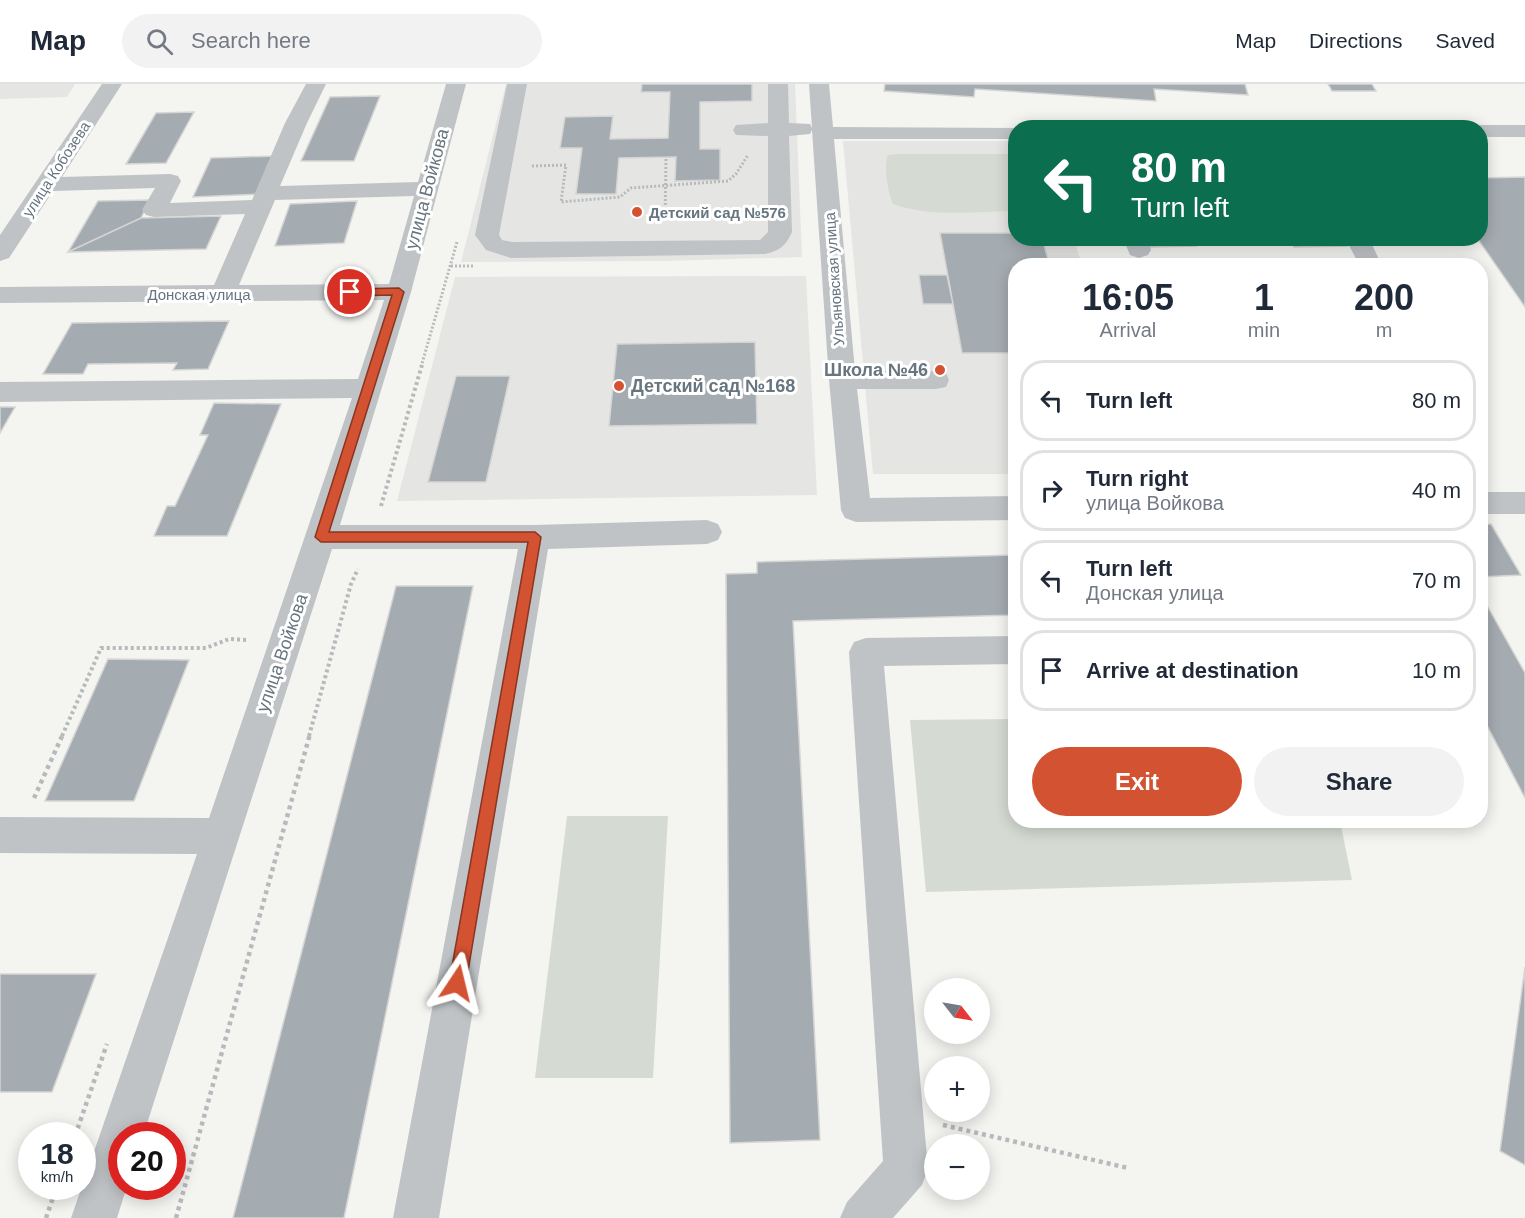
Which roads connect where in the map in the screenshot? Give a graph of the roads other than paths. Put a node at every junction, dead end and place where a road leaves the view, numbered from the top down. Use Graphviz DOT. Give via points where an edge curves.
graph roads {
  1 [pos="112,84"];
  2 [pos="316,84"];
  3 [pos="456,84"];
  4 [pos="518,84"];
  5 [pos="778,84"];
  6 [pos="819,84"];
  7 [pos="775,129"];
  8 [pos="744,130"];
  9 [pos="822,131"];
  10 [pos="1488,131"];
  11 [pos="1525,131"];
  12 [pos="1008,133"];
  13 [pos="45,184"];
  14 [pos="428,189"];
  15 [pos="263,200"];
  16 [pos="0,254"];
  17 [pos="399,292"];
  18 [pos="223,294"];
  19 [pos="0,295"];
  20 [pos="842,380"];
  21 [pos="936,380"];
  22 [pos="368,388"];
  23 [pos="0,392"];
  24 [pos="1488,503"];
  25 [pos="1525,504"];
  26 [pos="1008,508"];
  27 [pos="707,532"];
  28 [pos="321,537"];
  29 [pos="535,537"];
  30 [pos="1008,650"];
  31 [pos="9,835"];
  32 [pos="220,836"];
  33 [pos="94,1218"];
  34 [pos="416,1218"];
  35 [pos="863,1218"];
  1 -- 13 [label="street, улица Кобозева"];
  2 -- 15 [label="street"];
  3 -- 14 [label="street, улица Войкова"];
  4 -- 7 [label="street" via="486,235 494,244 511,250 765,248 776,241 780,231"];
  5 -- 7 [label="street"];
  6 -- 9 [label="street, Ульяновская улица"];
  7 -- 8 [label="street"];
  7 -- 9 [label="street"];
  9 -- 12 [label="street"];
  9 -- 20 [label="street, Ульяновская улица"];
  10 -- 11 [label="street"];
  13 -- 15 [label="street" via="170,181 154,210"];
  13 -- 16 [label="street, улица Кобозева"];
  14 -- 15 [label="street"];
  14 -- 17 [label="street, улица Войкова"];
  15 -- 18 [label="street"];
  17 -- 18 [label="street, Донская улица"];
  17 -- 22 [label="street, улица Войкова"];
  18 -- 19 [label="street, Донская улица"];
  20 -- 21 [label="street"];
  20 -- 26 [label="street, Ульяновская улица" via="856,510"];
  22 -- 23 [label="street"];
  22 -- 28 [label="street, улица Войкова"];
  24 -- 25 [label="street"];
  27 -- 29 [label="street"];
  28 -- 29 [label="street"];
  28 -- 32 [label="street, улица Войкова"];
  29 -- 34 [label="street"];
  30 -- 35 [label="street" via="866,652 906,1169"];
  31 -- 32 [label="street"];
  32 -- 33 [label="street, улица Войкова"];
}
